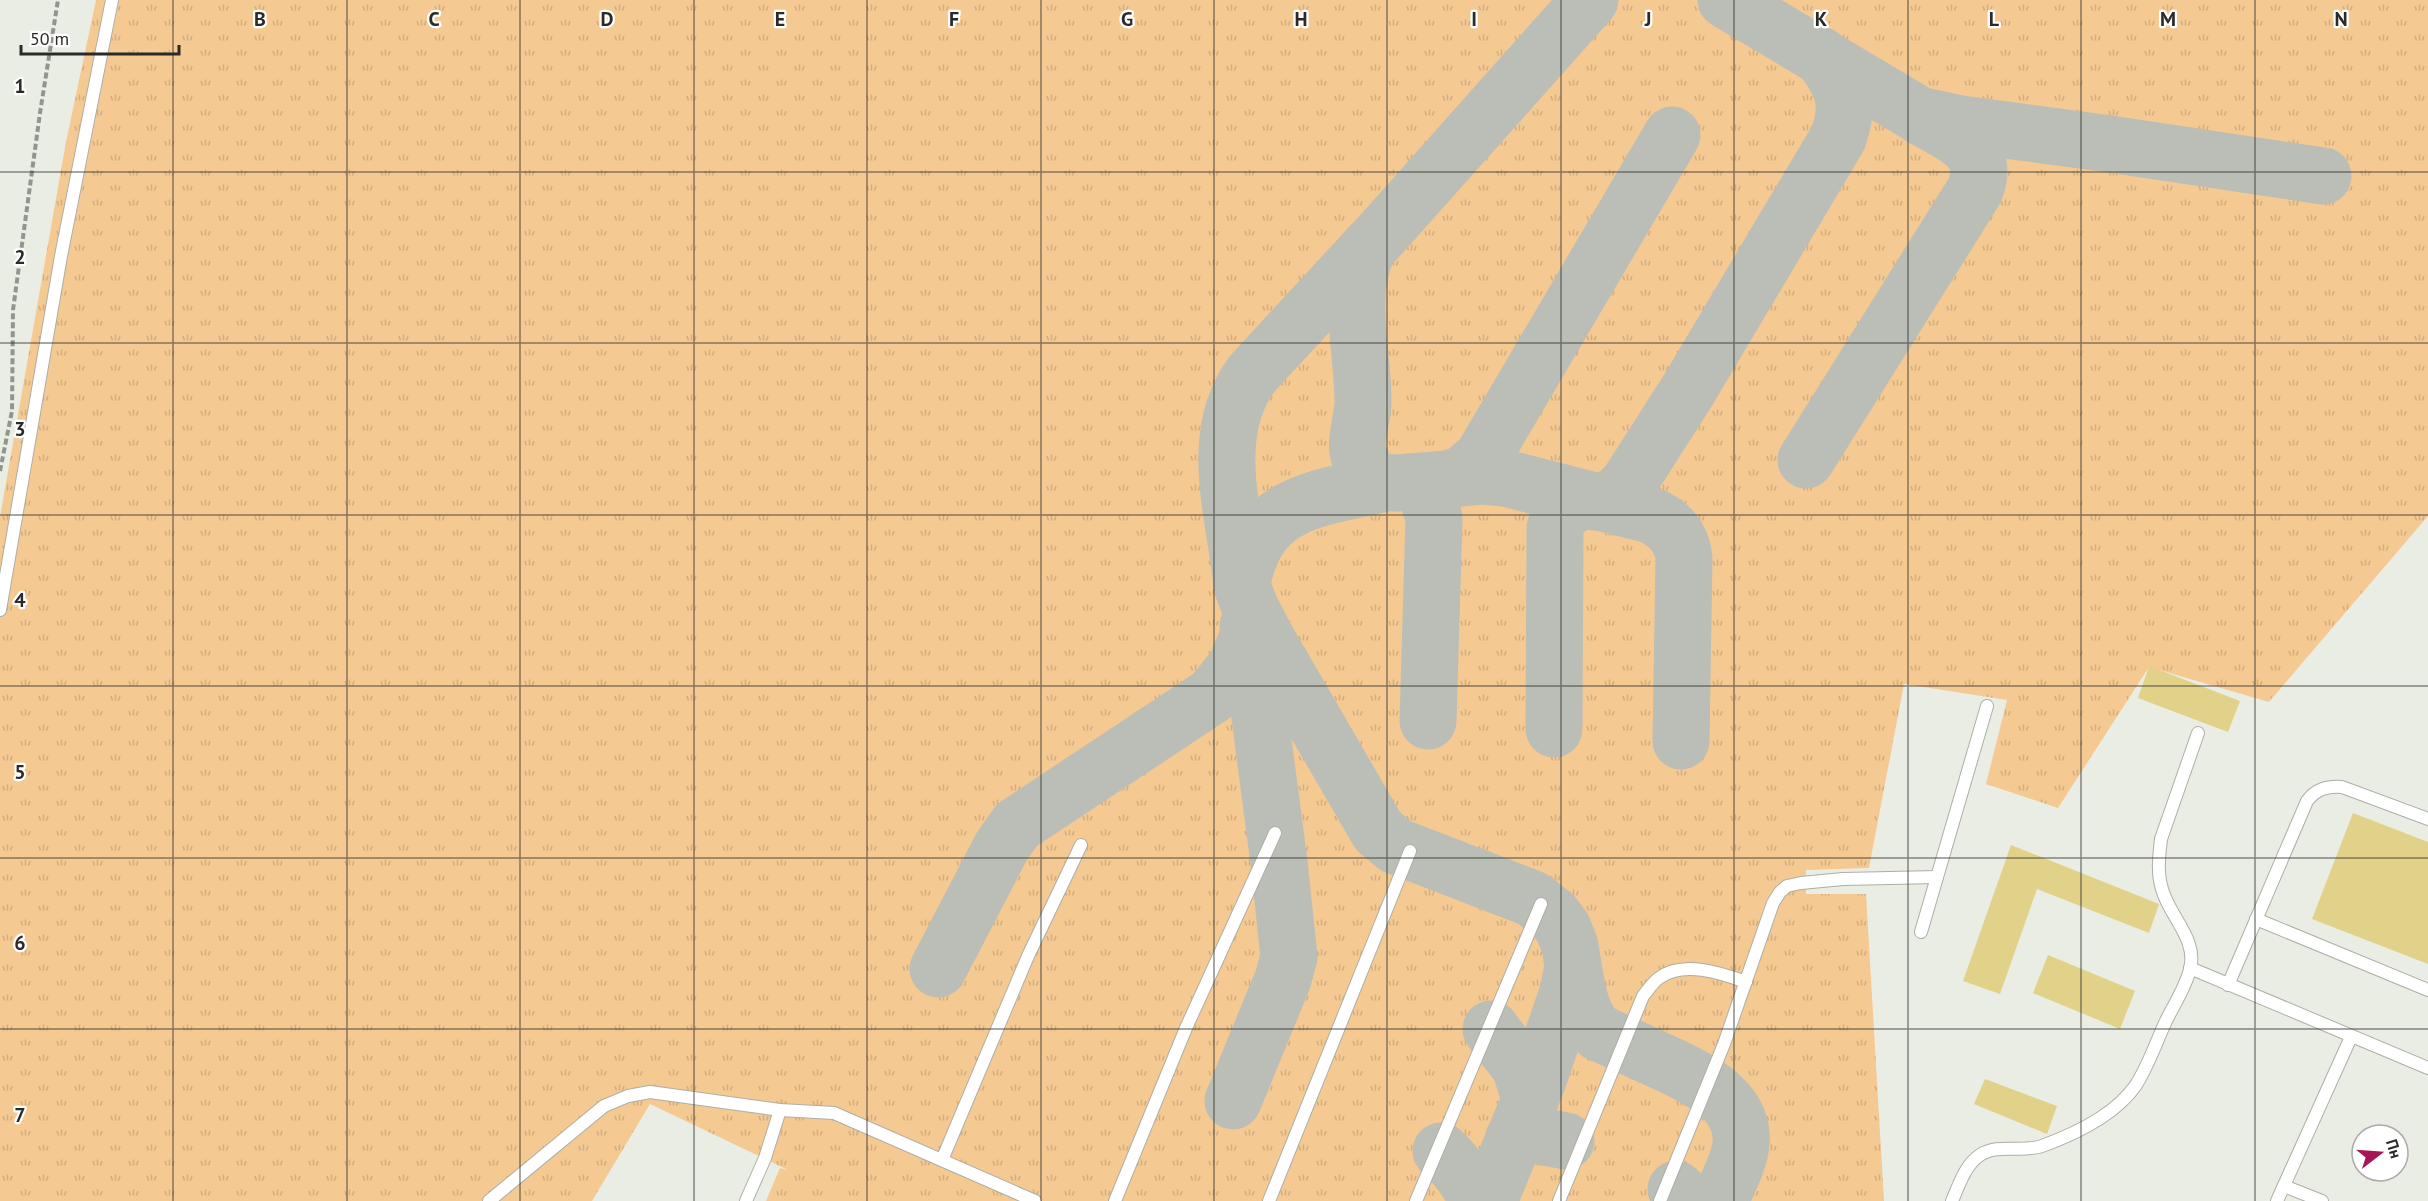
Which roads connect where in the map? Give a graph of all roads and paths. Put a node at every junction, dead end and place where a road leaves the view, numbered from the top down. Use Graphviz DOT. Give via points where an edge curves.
graph roads {
  1 [pos="58,0"];
  2 [pos="112,0"];
  3 [pos="0,471"];
  4 [pos="0,610"];
  5 [pos="1987,706"];
  6 [pos="2198,733"];
  7 [pos="2428,819"];
  8 [pos="1275,832"];
  9 [pos="1081,845"];
  10 [pos="1410,850"];
  11 [pos="1937,877"];
  12 [pos="1541,904"];
  13 [pos="2256,919"];
  14 [pos="1921,932"];
  15 [pos="2190,969"];
  16 [pos="1746,982"];
  17 [pos="2228,985"];
  18 [pos="2428,990"];
  19 [pos="2351,1037"];
  20 [pos="2428,1068"];
  21 [pos="780,1110"];
  22 [pos="942,1161"];
  23 [pos="2284,1186"];
  24 [pos="489,1201"];
  25 [pos="746,1201"];
  26 [pos="1035,1201"];
  27 [pos="1115,1201"];
  28 [pos="1269,1201"];
  29 [pos="1416,1201"];
  30 [pos="1559,1201"];
  31 [pos="1660,1201"];
  32 [pos="1952,1201"];
  33 [pos="2277,1201"];
  34 [pos="2322,1201"];
  1 -- 3 [label="path" via="13,310 12,411"];
  2 -- 4 [label="lane" via="61,256"];
  5 -- 11 [label="lane"];
  6 -- 15 [label="lane" via="2159,855 2162,889 2188,941"];
  7 -- 13 [label="lane" via="2342,787 2331,786 2313,793"];
  8 -- 27 [label="lane" via="1186,1028"];
  9 -- 22 [label="lane" via="1028,956"];
  10 -- 28 [label="lane"];
  11 -- 14 [label="lane"];
  11 -- 16 [label="lane" via="1842,879 1787,886 1773,903"];
  12 -- 29 [label="lane"];
  13 -- 17 [label="lane"];
  13 -- 18 [label="lane"];
  15 -- 17 [label="lane"];
  15 -- 32 [label="lane" via="2137,1083 2121,1105 2043,1146 1992,1150 1980,1155 1967,1168"];
  16 -- 30 [label="lane" via="1718,972 1677,970 1659,978 1643,996"];
  16 -- 31 [label="lane"];
  17 -- 19 [label="lane"];
  19 -- 20 [label="lane"];
  19 -- 23 [label="lane"];
  21 -- 22 [label="lane" via="834,1113"];
  21 -- 24 [label="lane" via="662,1093 628,1096 593,1114"];
  21 -- 25 [label="lane"];
  22 -- 26 [label="lane"];
  23 -- 33 [label="lane"];
  23 -- 34 [label="lane"];
}
